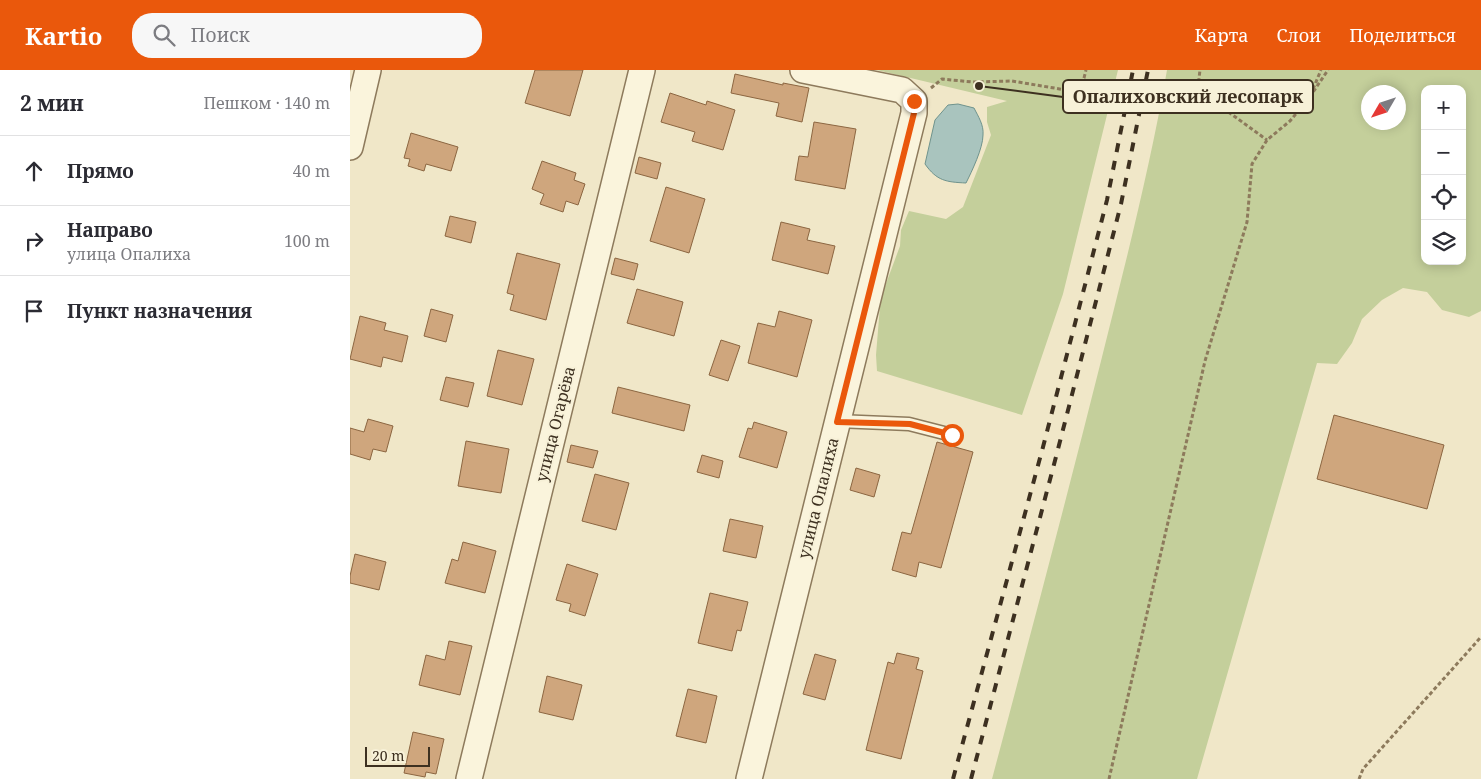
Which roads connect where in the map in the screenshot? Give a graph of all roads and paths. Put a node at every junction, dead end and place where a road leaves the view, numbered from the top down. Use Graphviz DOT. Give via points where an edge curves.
graph roads {
  1 [pos="368,70"];
  2 [pos="642,70"];
  3 [pos="803,70"];
  4 [pos="1086,70"];
  5 [pos="1200,70"];
  6 [pos="1321,70"];
  7 [pos="1328,70"];
  8 [pos="1078,88"];
  9 [pos="1197,94"];
  10 [pos="1309,98"];
  11 [pos="914,101"];
  12 [pos="1267,140"];
  13 [pos="350,147"];
  14 [pos="837,422"];
  15 [pos="952,435"];
  16 [pos="1481,637"];
  17 [pos="469,779"];
  18 [pos="749,779"];
  19 [pos="1109,779"];
  20 [pos="1359,779"];
  1 -- 13 [label="street"];
  2 -- 17 [label="street, улица Огарёва"];
  3 -- 11 [label="street" via="902,90"];
  4 -- 8 [label="path"];
  5 -- 9 [label="path"];
  6 -- 10 [label="path"];
  7 -- 10 [label="path"];
  8 -- 9 [label="path"];
  8 -- 11 [label="path" via="1066,90 1012,81 942,80"];
  9 -- 12 [label="path" via="1216,103"];
  10 -- 12 [label="path" via="1290,121"];
  11 -- 14 [label="street, улица Опалиха" via="914,113"];
  12 -- 19 [label="path" via="1252,164 1247,222 1205,362"];
  14 -- 15 [label="lane" via="910,424"];
  14 -- 18 [label="street, улица Опалиха"];
  16 -- 20 [label="path" via="1363,769"];
}
